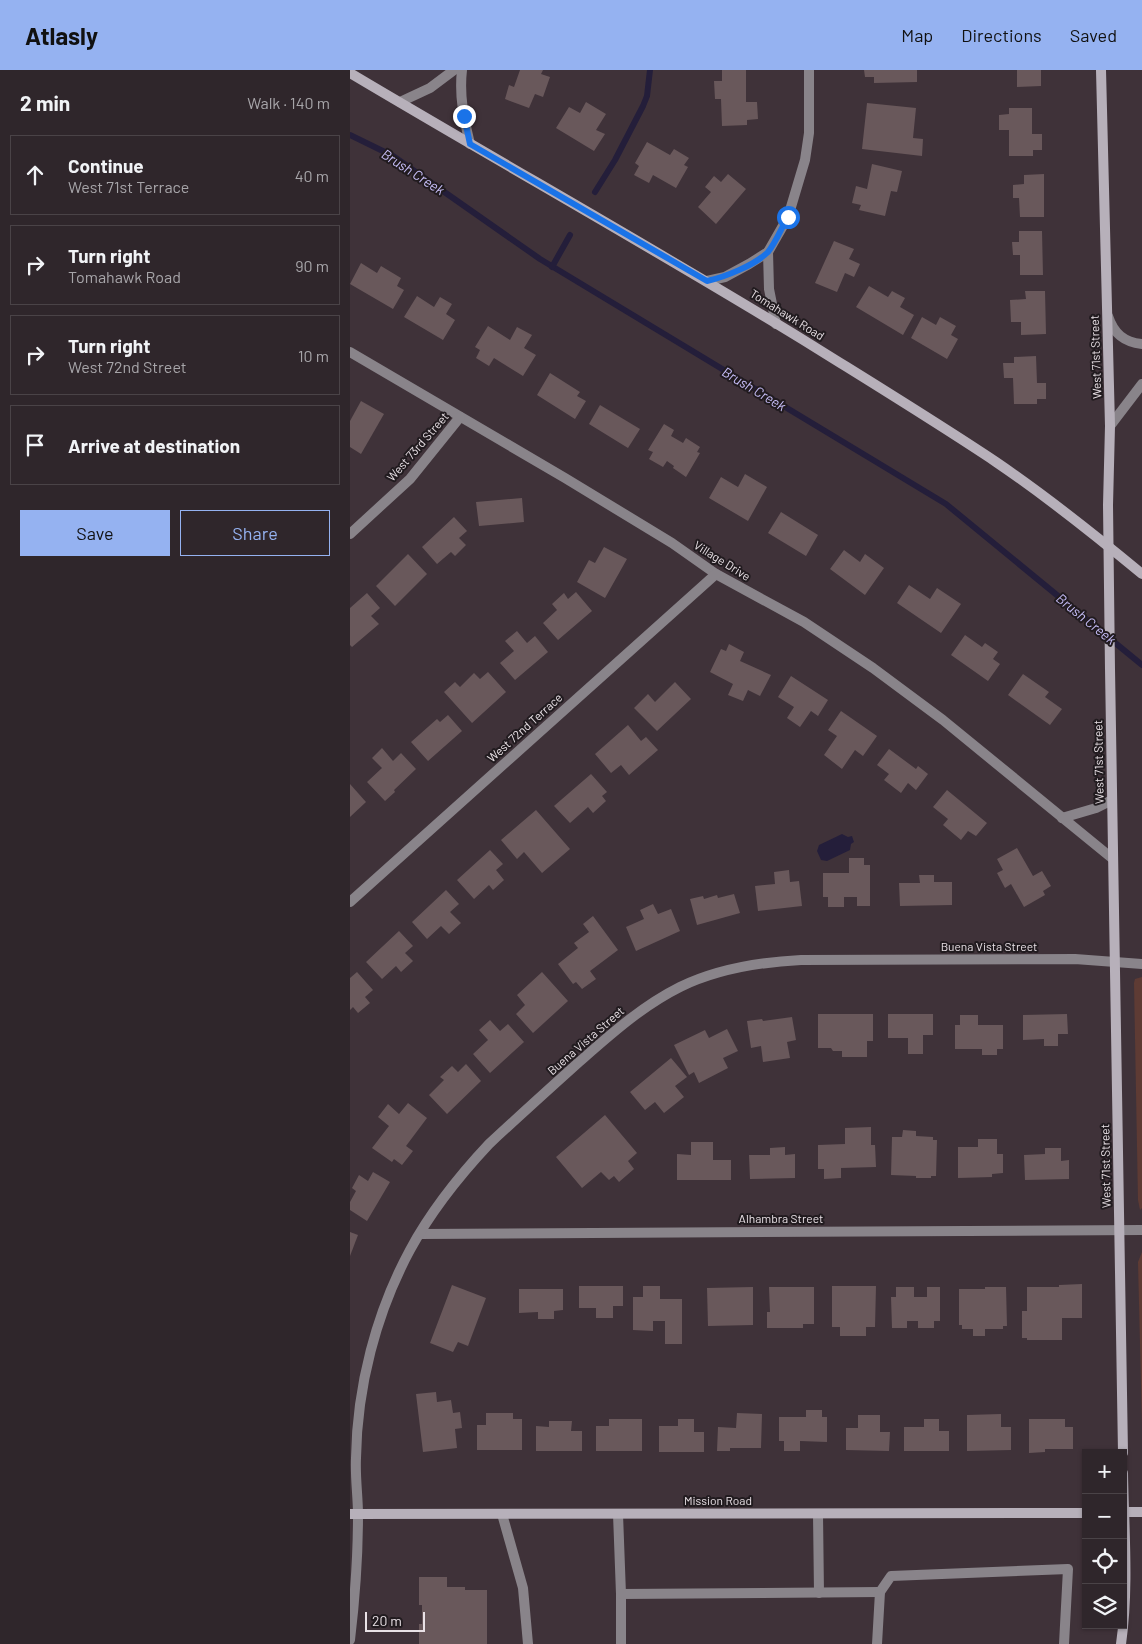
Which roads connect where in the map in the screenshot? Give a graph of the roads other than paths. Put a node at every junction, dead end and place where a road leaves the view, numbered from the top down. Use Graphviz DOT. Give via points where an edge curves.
graph roads {
  1 [pos="454,70"];
  2 [pos="462,70"];
  3 [pos="809,70"];
  4 [pos="1101,70"];
  5 [pos="350,73"];
  6 [pos="400,102"];
  7 [pos="470,144"];
  8 [pos="768,252"];
  9 [pos="707,281"];
  10 [pos="1108,316"];
  11 [pos="776,324"];
  12 [pos="1142,344"];
  13 [pos="350,352"];
  14 [pos="1142,384"];
  15 [pos="460,417"];
  16 [pos="1110,426"];
  17 [pos="350,534"];
  18 [pos="1108,546"];
  19 [pos="716,574"];
  20 [pos="1142,574"];
  21 [pos="1112,800"];
  22 [pos="1062,818"];
  23 [pos="1113,859"];
  24 [pos="350,902"];
  25 [pos="1115,962"];
  26 [pos="1142,964"];
  27 [pos="1119,1230"];
  28 [pos="1142,1230"];
  29 [pos="420,1234"];
  30 [pos="1123,1449"];
  31 [pos="1127,1512"];
  32 [pos="1142,1512"];
  33 [pos="1082,1513"];
  34 [pos="354,1514"];
  35 [pos="502,1514"];
  36 [pos="618,1514"];
  37 [pos="818,1514"];
  38 [pos="1124,1539"];
  39 [pos="819,1592"];
  40 [pos="880,1592"];
  41 [pos="621,1594"];
  42 [pos="350,1640"];
  43 [pos="528,1644"];
  44 [pos="621,1644"];
  45 [pos="877,1644"];
  46 [pos="1064,1644"];
  47 [pos="1121,1644"];
  1 -- 6 [label="street" via="430,88"];
  2 -- 7 [label="street" via="461,103"];
  3 -- 8 [label="street" via="809,132 805,160 788,217"];
  4 -- 10 [label="street, West 71st Street"];
  5 -- 6 [label="street, Tomahawk Road"];
  6 -- 7 [label="street, Tomahawk Road"];
  7 -- 9 [label="street, Tomahawk Road"];
  8 -- 9 [label="street" via="725,277"];
  8 -- 11 [label="street" via="769,289"];
  9 -- 11 [label="street, Tomahawk Road"];
  10 -- 12 [label="street" via="1118,334"];
  10 -- 16 [label="street, West 71st Street"];
  11 -- 18 [label="street, Tomahawk Road" via="998,463"];
  13 -- 15 [label="street, Village Drive"];
  14 -- 16 [label="street"];
  15 -- 17 [label="street, West 73rd Street" via="410,479"];
  15 -- 19 [label="street, Village Drive" via="672,543"];
  16 -- 18 [label="street, West 71st Street"];
  18 -- 20 [label="street, Tomahawk Road"];
  18 -- 21 [label="street, West 71st Street"];
  19 -- 22 [label="street, Village Drive" via="804,622 873,668 943,720"];
  19 -- 24 [label="street, West 72nd Terrace"];
  21 -- 22 [label="street"];
  21 -- 23 [label="street, West 71st Street"];
  22 -- 23 [label="street, Village Drive"];
  23 -- 25 [label="street, West 71st Street"];
  25 -- 26 [label="street, Buena Vista Street"];
  25 -- 27 [label="street, West 71st Street"];
  25 -- 29 [label="street, Buena Vista Street" via="1075,959 801,960 767,962 708,976 673,991 624,1022 543,1094 470,1165"];
  27 -- 28 [label="street, Alhambra Street"];
  27 -- 29 [label="street, Alhambra Street"];
  27 -- 30 [label="street, West 71st Street"];
  29 -- 34 [label="street, Buena Vista Street" via="398,1275 370,1352 360,1405"];
  31 -- 32 [label="street"];
  33 -- 37 [label="street, Mission Road"];
  34 -- 35 [label="street, Mission Road"];
  34 -- 42 [label="street, Buena Vista Street" via="356,1590"];
  35 -- 36 [label="street, Mission Road"];
  35 -- 43 [label="street" via="523,1588"];
  36 -- 37 [label="street, Mission Road"];
  36 -- 41 [label="street"];
  37 -- 39 [label="street"];
  38 -- 47 [label="street"];
  39 -- 40 [label="street"];
  39 -- 41 [label="street"];
  40 -- 45 [label="street"];
  40 -- 46 [label="street" via="891,1576 1068,1568"];
  41 -- 44 [label="street"];
}
